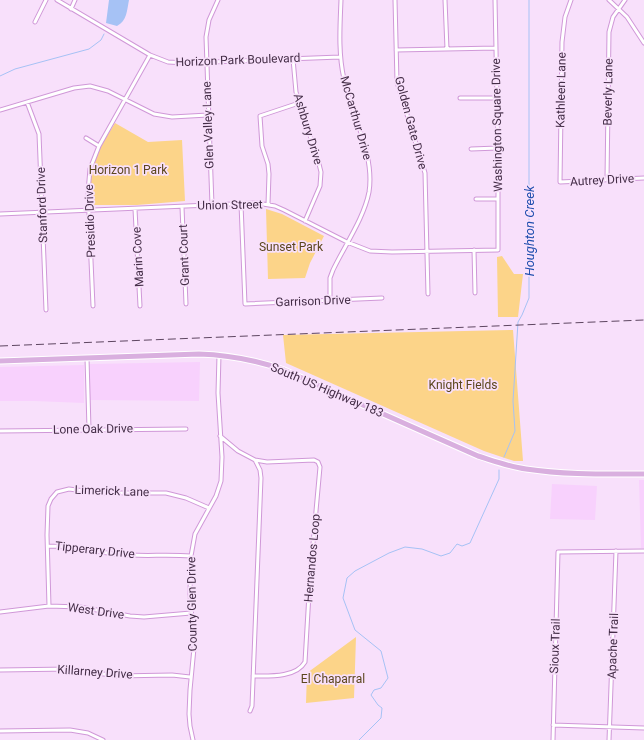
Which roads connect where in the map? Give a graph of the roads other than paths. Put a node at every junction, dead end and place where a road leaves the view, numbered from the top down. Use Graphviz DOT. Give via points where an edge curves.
graph roads {
  1 [pos="46,0"];
  2 [pos="57,0"];
  3 [pos="75,0"];
  4 [pos="218,0"];
  5 [pos="341,0"];
  6 [pos="395,0"];
  7 [pos="445,0"];
  8 [pos="495,0"];
  9 [pos="571,0"];
  10 [pos="609,0"];
  11 [pos="625,0"];
  12 [pos="618,8"];
  13 [pos="71,9"];
  14 [pos="35,22"];
  15 [pos="644,42"];
  16 [pos="496,48"];
  17 [pos="447,49"];
  18 [pos="396,50"];
  19 [pos="150,55"];
  20 [pos="340,57"];
  21 [pos="293,59"];
  22 [pos="206,62"];
  23 [pos="460,98"];
  24 [pos="498,98"];
  25 [pos="125,100"];
  26 [pos="27,102"];
  27 [pos="299,103"];
  28 [pos="0,110"];
  29 [pos="208,115"];
  30 [pos="86,138"];
  31 [pos="99,146"];
  32 [pos="498,148"];
  33 [pos="471,149"];
  34 [pos="644,178"];
  35 [pos="607,179"];
  36 [pos="560,182"];
  37 [pos="476,199"];
  38 [pos="498,199"];
  39 [pos="241,204"];
  40 [pos="268,204"];
  41 [pos="212,205"];
  42 [pos="182,207"];
  43 [pos="135,208"];
  44 [pos="89,210"];
  45 [pos="42,212"];
  46 [pos="0,214"];
  47 [pos="305,220"];
  48 [pos="347,242"];
  49 [pos="474,250"];
  50 [pos="498,250"];
  51 [pos="427,251"];
  52 [pos="475,293"];
  53 [pos="428,294"];
  54 [pos="382,298"];
  55 [pos="330,300"];
  56 [pos="186,304"];
  57 [pos="93,306"];
  58 [pos="140,306"];
  59 [pos="46,310"];
  60 [pos="219,355"];
  61 [pos="87,358"];
  62 [pos="0,361"];
  63 [pos="186,428"];
  64 [pos="88,429"];
  65 [pos="0,431"];
  66 [pos="220,436"];
  67 [pos="255,460"];
  68 [pos="644,474"];
  69 [pos="209,508"];
  70 [pos="48,546"];
  71 [pos="616,551"];
  72 [pos="644,551"];
  73 [pos="191,556"];
  74 [pos="49,606"];
  75 [pos="0,612"];
  76 [pos="191,613"];
  77 [pos="0,670"];
  78 [pos="253,676"];
  79 [pos="190,677"];
  80 [pos="250,711"];
  81 [pos="553,725"];
  82 [pos="609,727"];
  83 [pos="644,728"];
  84 [pos="0,731"];
  85 [pos="103,740"];
  86 [pos="192,740"];
  87 [pos="552,740"];
  88 [pos="609,740"];
  1 -- 14 [label="street"];
  2 -- 13 [label="street, Horizon Park Boulevard"];
  3 -- 13 [label="street"];
  4 -- 22 [label="street, Glen Valley Lane" via="207,28"];
  5 -- 20 [label="street, McCarthur Drive"];
  6 -- 18 [label="street, Golden Gate Drive"];
  7 -- 17 [label="street"];
  8 -- 16 [label="street, Washington Square Drive"];
  9 -- 36 [label="street, Kathleen Lane" via="565,17 562,42"];
  10 -- 12 [label="street"];
  11 -- 12 [label="street, Beverly Lane"];
  12 -- 15 [label="street"];
  12 -- 35 [label="street, Beverly Lane" via="609,32"];
  13 -- 19 [label="street, Horizon Park Boulevard"];
  16 -- 17 [label="street"];
  16 -- 24 [label="street, Washington Square Drive"];
  17 -- 18 [label="street"];
  18 -- 51 [label="street, Golden Gate Drive" via="398,87 425,173"];
  19 -- 22 [label="street, Horizon Park Boulevard" via="177,63"];
  19 -- 25 [label="street, Presidio Drive"];
  20 -- 21 [label="street, Horizon Park Boulevard"];
  20 -- 48 [label="street, McCarthur Drive" via="349,99 370,168 366,204"];
  21 -- 22 [label="street, Horizon Park Boulevard"];
  21 -- 27 [label="street, Ashbury Drive"];
  22 -- 29 [label="street, Glen Valley Lane"];
  23 -- 24 [label="street"];
  24 -- 32 [label="street, Washington Square Drive"];
  25 -- 26 [label="street" via="99,88 82,86"];
  25 -- 29 [label="street" via="162,116"];
  25 -- 31 [label="street, Presidio Drive"];
  26 -- 28 [label="street"];
  26 -- 45 [label="street, Stanford Drive" via="39,134"];
  27 -- 40 [label="street" via="260,116 262,146 269,174"];
  27 -- 47 [label="street, Ashbury Drive" via="321,172 320,186"];
  29 -- 41 [label="street, Glen Valley Lane"];
  30 -- 31 [label="street"];
  31 -- 44 [label="street, Presidio Drive" via="92,160 88,178"];
  32 -- 33 [label="street"];
  32 -- 38 [label="street, Washington Square Drive"];
  34 -- 35 [label="street, Autrey Drive"];
  35 -- 36 [label="street, Autrey Drive"];
  37 -- 38 [label="street"];
  38 -- 50 [label="street, Washington Square Drive"];
  39 -- 40 [label="street, Union Street"];
  39 -- 41 [label="street, Union Street"];
  39 -- 55 [label="street, Garrison Drive" via="245,304"];
  40 -- 47 [label="street, Union Street"];
  41 -- 42 [label="street, Union Street"];
  42 -- 43 [label="street, Union Street"];
  42 -- 56 [label="street, Grant Court"];
  43 -- 44 [label="street, Union Street"];
  43 -- 58 [label="street, Marin Cove"];
  44 -- 45 [label="street, Union Street"];
  44 -- 57 [label="street, Presidio Drive"];
  45 -- 46 [label="street, Union Street"];
  45 -- 59 [label="street, Stanford Drive"];
  47 -- 48 [label="street, Union Street"];
  48 -- 51 [label="street, Union Street" via="370,251"];
  48 -- 55 [label="street, McCarthur Drive" via="332,274"];
  49 -- 50 [label="street, Union Street"];
  49 -- 51 [label="street, Union Street"];
  49 -- 52 [label="street"];
  51 -- 53 [label="street, Golden Gate Drive"];
  54 -- 55 [label="street, Garrison Drive"];
  60 -- 61 [label="main road, South US Highway 183"];
  60 -- 66 [label="street, County Glen Drive"];
  60 -- 68 [label="main road, South US Highway 183" via="267,364 284,370 478,456 500,463 555,473"];
  61 -- 62 [label="main road, South US Highway 183"];
  61 -- 64 [label="street"];
  63 -- 64 [label="street, Lone Oak Drive"];
  64 -- 65 [label="street, Lone Oak Drive"];
  66 -- 67 [label="street, Hernandos Loop" via="238,451"];
  66 -- 69 [label="street, County Glen Drive" via="221,481"];
  67 -- 78 [label="street" via="262,483"];
  67 -- 78 [label="street, Hernandos Loop" via="314,460 320,467 305,662 299,669 277,676"];
  69 -- 70 [label="street, Limerick Lane" via="166,493 99,493 64,489 53,495 48,506"];
  69 -- 73 [label="street, County Glen Drive" via="195,534"];
  70 -- 73 [label="street, Tipperary Drive" via="69,546 130,555"];
  70 -- 74 [label="street, Limerick Lane"];
  71 -- 72 [label="street"];
  71 -- 81 [label="street, Sioux Trail" via="558,552"];
  71 -- 82 [label="street, Apache Trail"];
  73 -- 76 [label="street, County Glen Drive"];
  74 -- 75 [label="street, West Drive"];
  74 -- 76 [label="street, West Drive" via="80,607 144,617"];
  76 -- 79 [label="street, County Glen Drive" via="194,648"];
  77 -- 79 [label="street, Killarney Drive" via="70,669 117,676"];
  78 -- 80 [label="street"];
  79 -- 86 [label="street, County Glen Drive" via="189,720"];
  81 -- 82 [label="street"];
  81 -- 87 [label="street, Sioux Trail"];
  82 -- 83 [label="street"];
  82 -- 88 [label="street, Apache Trail"];
  84 -- 85 [label="street" via="70,730 88,733"];
}
